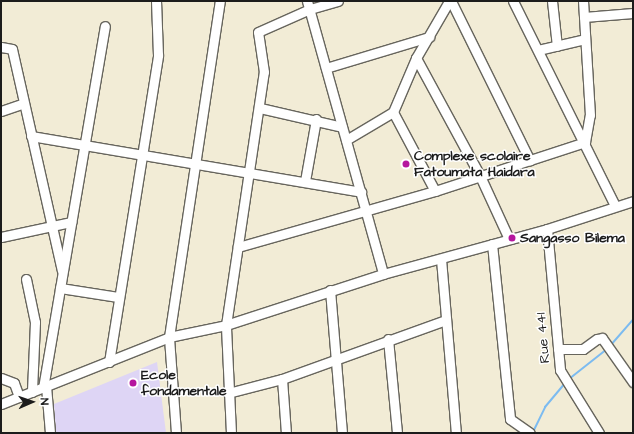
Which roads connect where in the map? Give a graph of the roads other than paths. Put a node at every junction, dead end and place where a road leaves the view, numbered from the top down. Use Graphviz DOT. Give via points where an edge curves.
graph roads {
  1 [pos="156,1"];
  2 [pos="220,1"];
  3 [pos="338,1"];
  4 [pos="450,1"];
  5 [pos="513,1"];
  6 [pos="552,1"];
  7 [pos="583,1"];
  8 [pos="308,5"];
  9 [pos="633,13"];
  10 [pos="584,17"];
  11 [pos="105,26"];
  12 [pos="429,37"];
  13 [pos="585,39"];
  14 [pos="556,46"];
  15 [pos="1,47"];
  16 [pos="538,50"];
  17 [pos="416,58"];
  18 [pos="326,68"];
  19 [pos="24,103"];
  20 [pos="260,108"];
  21 [pos="1,111"];
  22 [pos="393,112"];
  23 [pos="316,120"];
  24 [pos="342,127"];
  25 [pos="31,136"];
  26 [pos="346,140"];
  27 [pos="585,142"];
  28 [pos="85,144"];
  29 [pos="142,154"];
  30 [pos="530,161"];
  31 [pos="196,163"];
  32 [pos="250,172"];
  33 [pos="480,176"];
  34 [pos="305,181"];
  35 [pos="435,191"];
  36 [pos="361,192"];
  37 [pos="633,201"];
  38 [pos="616,206"];
  39 [pos="367,212"];
  40 [pos="72,222"];
  41 [pos="51,224"];
  42 [pos="547,228"];
  43 [pos="1,237"];
  44 [pos="509,239"];
  45 [pos="492,244"];
  46 [pos="238,247"];
  47 [pos="441,258"];
  48 [pos="63,273"];
  49 [pos="383,274"];
  50 [pos="26,279"];
  51 [pos="60,288"];
  52 [pos="330,290"];
  53 [pos="118,297"];
  54 [pos="446,320"];
  55 [pos="226,325"];
  56 [pos="169,337"];
  57 [pos="388,339"];
  58 [pos="558,349"];
  59 [pos="336,360"];
  60 [pos="109,362"];
  61 [pos="1,378"];
  62 [pos="282,379"];
  63 [pos="633,382"];
  64 [pos="44,387"];
  65 [pos="32,392"];
  66 [pos="228,393"];
  67 [pos="19,397"];
  68 [pos="1,404"];
  69 [pos="50,433"];
  70 [pos="176,433"];
  71 [pos="231,433"];
  72 [pos="286,433"];
  73 [pos="342,433"];
  74 [pos="397,433"];
  75 [pos="456,433"];
  76 [pos="530,433"];
  77 [pos="599,433"];
  1 -- 29 [label="street" via="158,55"];
  2 -- 31 [label="street"];
  3 -- 8 [label="street"];
  4 -- 12 [label="street"];
  4 -- 30 [label="street"];
  5 -- 16 [label="street"];
  6 -- 14 [label="street"];
  7 -- 10 [label="street"];
  8 -- 18 [label="street"];
  8 -- 20 [label="street" via="258,32 264,72"];
  9 -- 10 [label="street"];
  10 -- 13 [label="street"];
  11 -- 28 [label="street"];
  12 -- 17 [label="street"];
  12 -- 18 [label="street"];
  13 -- 14 [label="street"];
  13 -- 27 [label="street" via="590,115"];
  14 -- 16 [label="street"];
  15 -- 19 [label="street" via="12,49"];
  16 -- 27 [label="street"];
  17 -- 22 [label="street"];
  17 -- 33 [label="street"];
  18 -- 24 [label="street"];
  19 -- 21 [label="street"];
  19 -- 25 [label="street"];
  20 -- 23 [label="street"];
  20 -- 32 [label="street"];
  22 -- 26 [label="street"];
  22 -- 35 [label="street"];
  23 -- 24 [label="street"];
  23 -- 34 [label="street"];
  24 -- 26 [label="street"];
  25 -- 28 [label="street"];
  25 -- 41 [label="street"];
  26 -- 36 [label="street"];
  27 -- 30 [label="street"];
  27 -- 38 [label="street"];
  28 -- 29 [label="street"];
  28 -- 40 [label="street"];
  29 -- 31 [label="street"];
  29 -- 53 [label="street"];
  30 -- 33 [label="street"];
  31 -- 32 [label="street"];
  31 -- 56 [label="street"];
  32 -- 34 [label="street"];
  32 -- 46 [label="street"];
  33 -- 35 [label="street"];
  33 -- 44 [label="street"];
  34 -- 36 [label="street"];
  35 -- 39 [label="street"];
  36 -- 39 [label="street"];
  37 -- 38 [label="street"];
  38 -- 42 [label="street"];
  39 -- 46 [label="street"];
  39 -- 49 [label="street"];
  40 -- 41 [label="street"];
  40 -- 48 [label="street"];
  41 -- 43 [label="street"];
  41 -- 48 [label="street"];
  42 -- 44 [label="street"];
  42 -- 58 [label="street, Rue 441"];
  44 -- 45 [label="street"];
  45 -- 47 [label="street"];
  45 -- 76 [label="street" via="510,419"];
  46 -- 55 [label="street"];
  47 -- 49 [label="street"];
  47 -- 54 [label="street"];
  48 -- 51 [label="street"];
  49 -- 52 [label="street"];
  50 -- 65 [label="street" via="35,322"];
  51 -- 53 [label="street"];
  51 -- 64 [label="street"];
  52 -- 55 [label="street"];
  52 -- 59 [label="street"];
  53 -- 60 [label="street"];
  54 -- 57 [label="street"];
  54 -- 75 [label="street"];
  55 -- 56 [label="street"];
  55 -- 66 [label="street"];
  56 -- 60 [label="street"];
  56 -- 70 [label="street"];
  57 -- 59 [label="street"];
  57 -- 74 [label="street"];
  58 -- 63 [label="street" via="583,349 597,338 602,338"];
  58 -- 77 [label="street, Rue 441" via="560,370"];
  59 -- 62 [label="street"];
  59 -- 73 [label="street"];
  60 -- 64 [label="street"];
  61 -- 67 [label="street" via="14,383"];
  62 -- 66 [label="street"];
  62 -- 72 [label="street"];
  64 -- 65 [label="street"];
  64 -- 69 [label="street"];
  65 -- 67 [label="street"];
  66 -- 71 [label="street"];
  67 -- 68 [label="street"];
}
